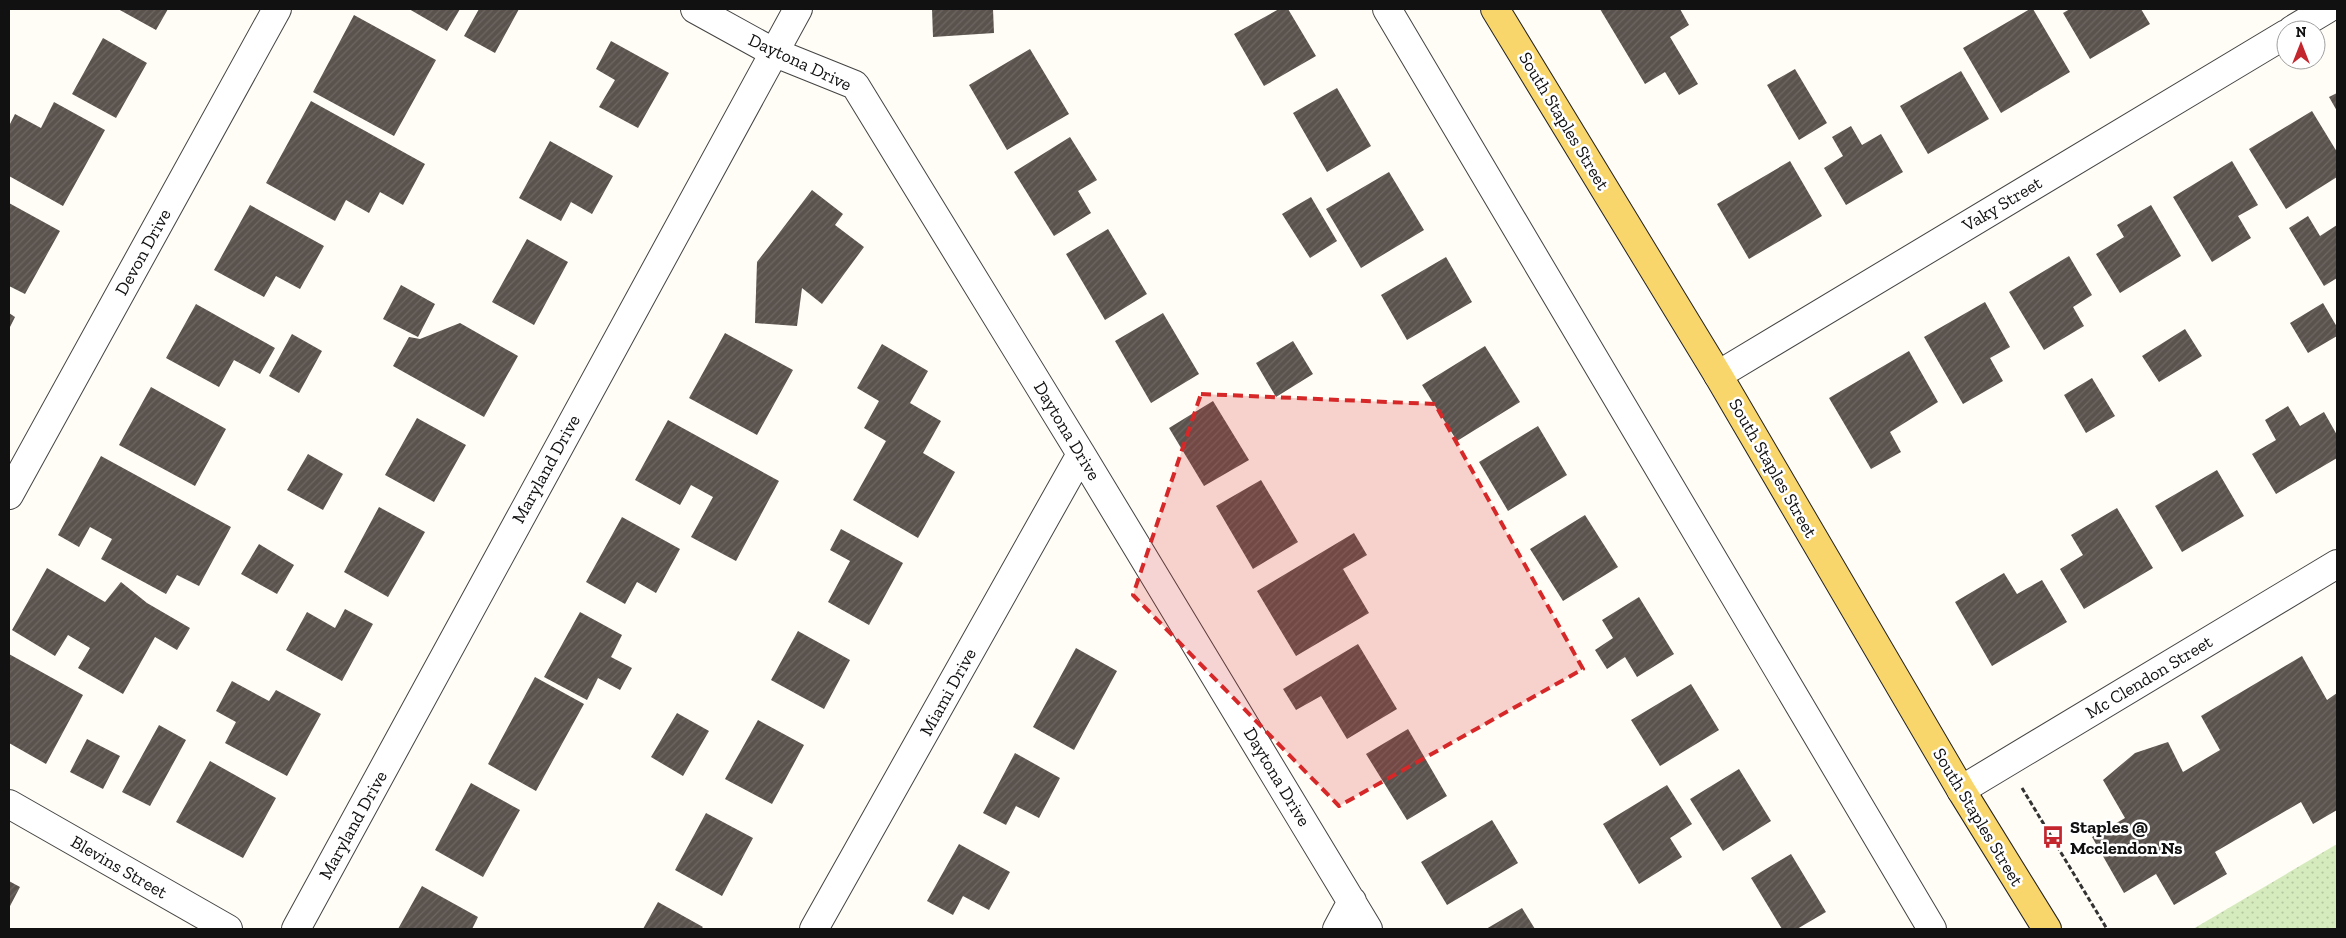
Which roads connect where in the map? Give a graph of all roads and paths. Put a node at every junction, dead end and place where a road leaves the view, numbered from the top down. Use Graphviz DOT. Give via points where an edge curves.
graph roads {
  1 [pos="277,9"];
  2 [pos="696,9"];
  3 [pos="798,9"];
  4 [pos="1387,9"];
  5 [pos="1495,9"];
  6 [pos="2327,9"];
  7 [pos="2309,20"];
  8 [pos="2276,40"];
  9 [pos="773,52"];
  10 [pos="1718,375"];
  11 [pos="1081,454"];
  12 [pos="9,495"];
  13 [pos="2337,564"];
  14 [pos="2007,762"];
  15 [pos="1961,790"];
  16 [pos="9,804"];
  17 [pos="1352,901"];
  18 [pos="228,929"];
  19 [pos="296,929"];
  20 [pos="814,929"];
  21 [pos="1337,929"];
  22 [pos="1368,929"];
  23 [pos="1932,929"];
  24 [pos="2047,929"];
  25 [pos="2107,929"];
  1 -- 12 [label="street, Devon Drive"];
  2 -- 9 [label="street, Daytona Drive"];
  3 -- 9 [label="street, Maryland Drive"];
  4 -- 23 [label="street"];
  5 -- 10 [label="main road, South Staples Street"];
  6 -- 7 [label="street"];
  8 -- 10 [label="street, Vaky Street"];
  9 -- 11 [label="street, Daytona Drive" via="855,85"];
  9 -- 19 [label="street, Maryland Drive"];
  10 -- 15 [label="main road, South Staples Street"];
  11 -- 17 [label="street, Daytona Drive"];
  11 -- 20 [label="street, Miami Drive"];
  13 -- 14 [label="street, Mc Clendon Street"];
  14 -- 15 [label="street, Mc Clendon Street"];
  14 -- 25 [label="path"];
  15 -- 24 [label="main road, South Staples Street"];
  16 -- 18 [label="street, Blevins Street"];
  17 -- 21 [label="street"];
  17 -- 22 [label="street, Daytona Drive"];
}
